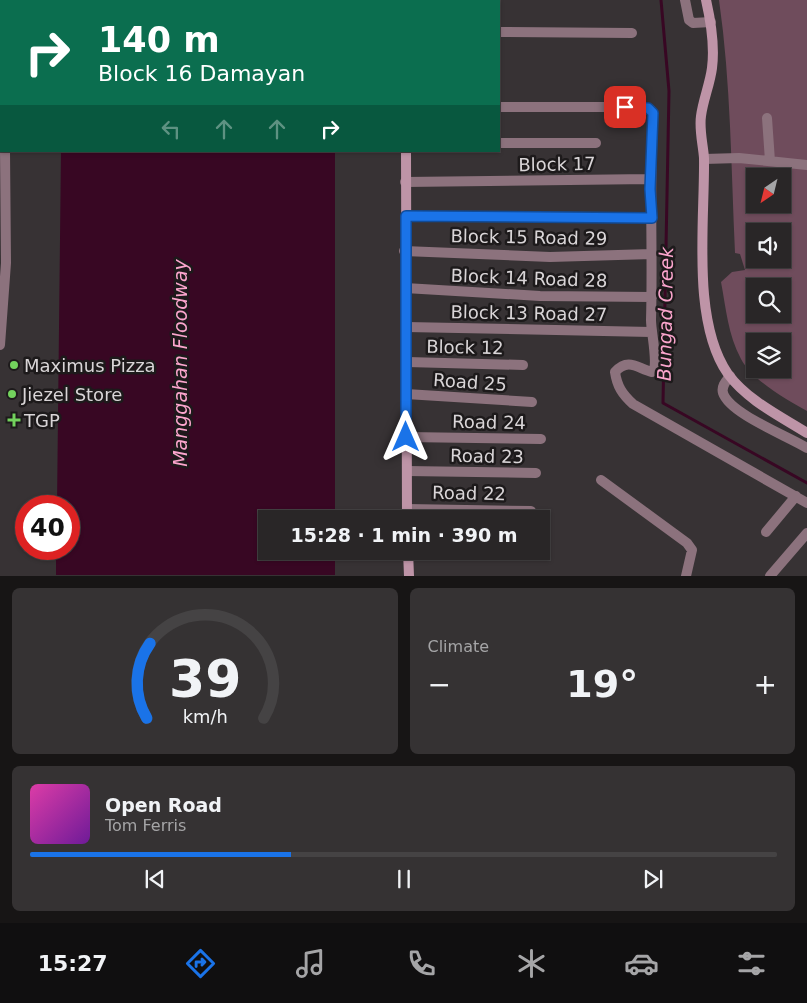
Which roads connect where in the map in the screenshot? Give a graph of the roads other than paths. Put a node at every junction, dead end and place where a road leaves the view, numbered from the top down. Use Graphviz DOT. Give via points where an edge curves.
graph roads {
  1 [pos="685,0"];
  2 [pos="706,0"];
  3 [pos="710,22"];
  4 [pos="500,32"];
  5 [pos="632,33"];
  6 [pos="500,107"];
  7 [pos="767,118"];
  8 [pos="596,143"];
  9 [pos="500,144"];
  10 [pos="406,152"];
  11 [pos="4,158"];
  12 [pos="704,159"];
  13 [pos="770,161"];
  14 [pos="807,165"];
  15 [pos="650,180"];
  16 [pos="405,182"];
  17 [pos="3,206"];
  18 [pos="406,216"];
  19 [pos="652,218"];
  20 [pos="3,239"];
  21 [pos="404,251"];
  22 [pos="652,254"];
  23 [pos="405,288"];
  24 [pos="652,297"];
  25 [pos="406,327"];
  26 [pos="651,332"];
  27 [pos="0,345"];
  28 [pos="407,362"];
  29 [pos="523,365"];
  30 [pos="730,376"];
  31 [pos="406,394"];
  32 [pos="532,402"];
  33 [pos="807,433"];
  34 [pos="406,437"];
  35 [pos="541,439"];
  36 [pos="807,448"];
  37 [pos="407,472"];
  38 [pos="536,473"];
  39 [pos="601,480"];
  40 [pos="796,496"];
  41 [pos="807,503"];
  42 [pos="407,510"];
  43 [pos="766,532"];
  44 [pos="807,533"];
  45 [pos="408,560"];
  46 [pos="409,576"];
  47 [pos="686,576"];
  48 [pos="770,576"];
  1 -- 3 [label="street" via="689,20 693,23"];
  2 -- 3 [label="street"];
  3 -- 12 [label="street" via="712,68 701,118"];
  4 -- 5 [label="street"];
  6 -- 15 [label="street" via="644,107 653,113"];
  7 -- 13 [label="street"];
  8 -- 9 [label="street"];
  10 -- 16 [label="street"];
  11 -- 17 [label="street"];
  12 -- 13 [label="street"];
  12 -- 30 [label="street" via="706,315 710,335"];
  13 -- 14 [label="street"];
  15 -- 16 [label="street, Block 17"];
  15 -- 19 [label="street"];
  16 -- 18 [label="street"];
  17 -- 20 [label="street"];
  18 -- 19 [label="street"];
  18 -- 21 [label="street"];
  19 -- 22 [label="street"];
  20 -- 27 [label="street"];
  21 -- 22 [label="street, Block 15 Road 29" via="550,257"];
  21 -- 23 [label="street"];
  22 -- 24 [label="street"];
  23 -- 24 [label="street, Block 14 Road 28" via="540,296"];
  23 -- 25 [label="street"];
  24 -- 26 [label="street"];
  25 -- 26 [label="street, Block 13 Road 27"];
  25 -- 28 [label="street"];
  26 -- 40 [label="street" via="654,371 648,372 632,364 619,368 615,372 616,383 622,394 633,404"];
  28 -- 29 [label="street, Block 12"];
  28 -- 31 [label="street"];
  30 -- 33 [label="street" via="743,391"];
  30 -- 36 [label="street" via="723,386 728,402"];
  31 -- 32 [label="street, Road 25"];
  31 -- 34 [label="street"];
  34 -- 35 [label="street, Road 24"];
  34 -- 37 [label="street"];
  37 -- 38 [label="street, Road 23"];
  37 -- 42 [label="street"];
  39 -- 47 [label="street" via="687,544 692,555"];
  40 -- 41 [label="street"];
  40 -- 43 [label="street"];
  44 -- 48 [label="street"];
  45 -- 46 [label="street"];
}
